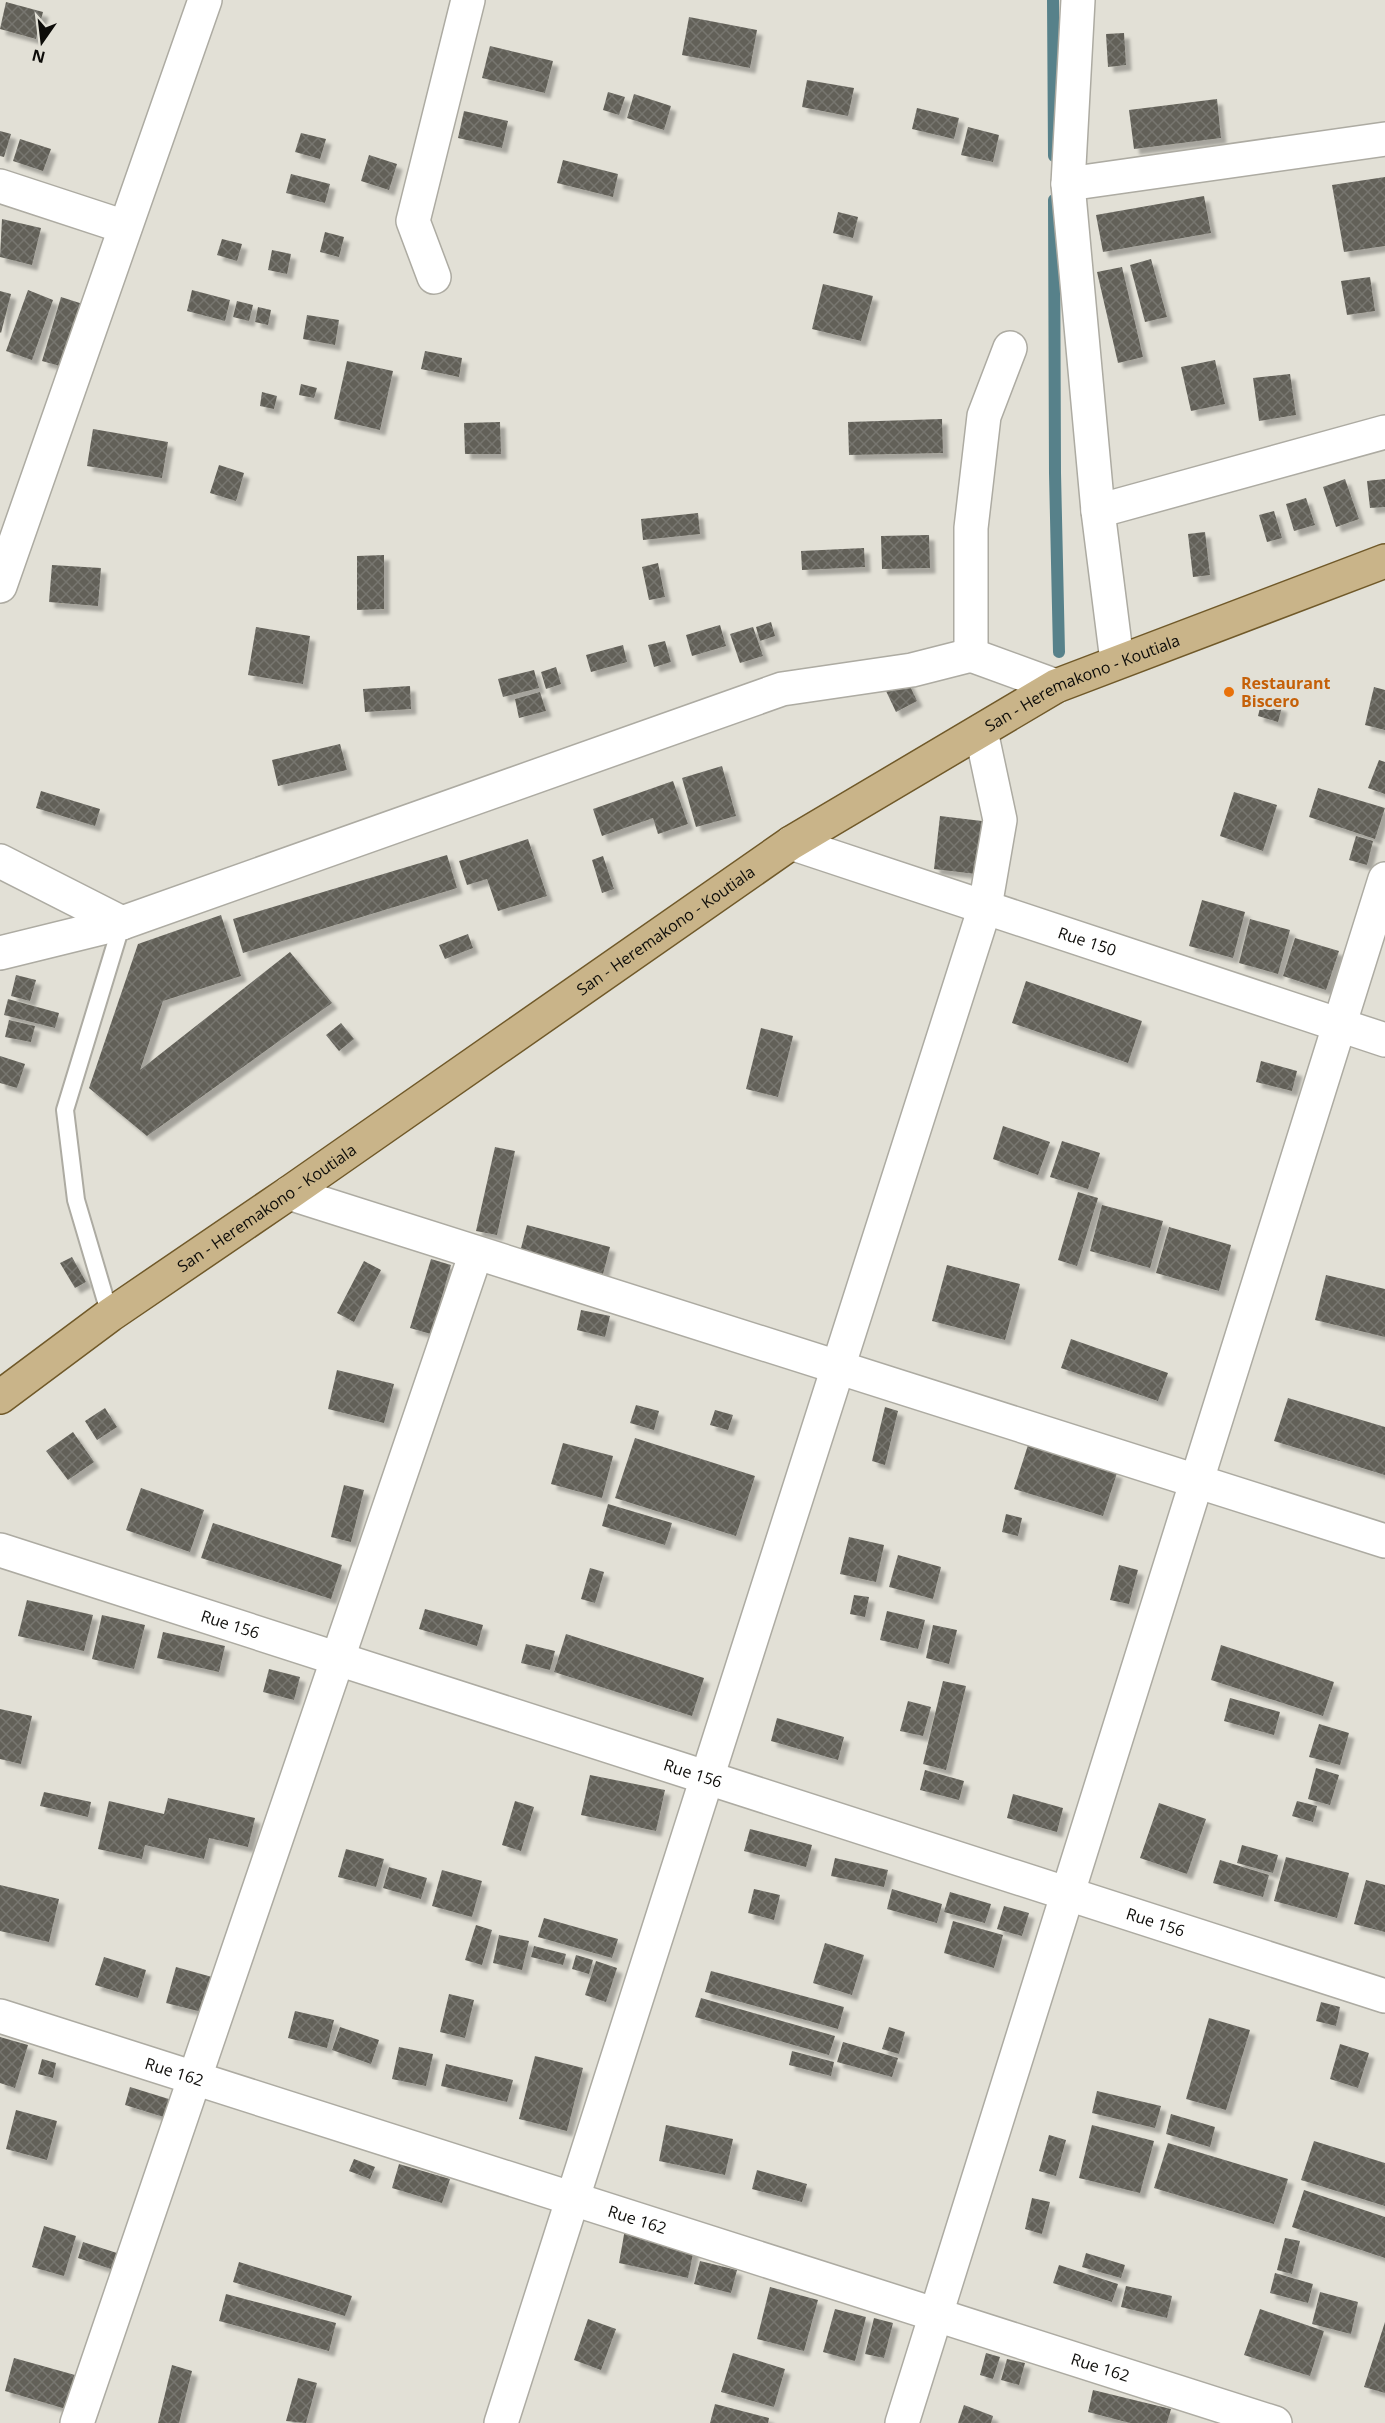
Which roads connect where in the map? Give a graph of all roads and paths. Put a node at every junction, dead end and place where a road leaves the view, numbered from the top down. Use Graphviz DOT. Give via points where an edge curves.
graph roads {
  1 [pos="205,0"];
  2 [pos="468,0"];
  3 [pos="1078,0"];
  4 [pos="1385,139"];
  5 [pos="1068,184"];
  6 [pos="0,186"];
  7 [pos="125,227"];
  8 [pos="434,277"];
  9 [pos="1010,348"];
  10 [pos="1385,432"];
  11 [pos="1098,511"];
  12 [pos="9,534"];
  13 [pos="1385,561"];
  14 [pos="0,586"];
  15 [pos="971,655"];
  16 [pos="1117,662"];
  17 [pos="1056,686"];
  18 [pos="981,731"];
  19 [pos="791,843"];
  20 [pos="0,861"];
  21 [pos="1385,879"];
  22 [pos="985,907"];
  23 [pos="122,923"];
  24 [pos="0,953"];
  25 [pos="1339,1025"];
  26 [pos="1385,1040"];
  27 [pos="289,1193"];
  28 [pos="476,1253"];
  29 [pos="110,1315"];
  30 [pos="838,1367"];
  31 [pos="3,1401"];
  32 [pos="1197,1481"];
  33 [pos="1385,1541"];
  34 [pos="0,1550"];
  35 [pos="338,1658"];
  36 [pos="707,1777"];
  37 [pos="1068,1893"];
  38 [pos="1385,1996"];
  39 [pos="0,2016"];
  40 [pos="195,2078"];
  41 [pos="573,2199"];
  42 [pos="936,2315"];
  43 [pos="77,2423"];
  44 [pos="501,2423"];
  45 [pos="902,2423"];
  46 [pos="1275,2423"];
  1 -- 7 [label="street"];
  2 -- 8 [label="street" via="413,221"];
  3 -- 5 [label="street"];
  4 -- 5 [label="street"];
  5 -- 11 [label="street"];
  6 -- 7 [label="street"];
  7 -- 12 [label="street"];
  9 -- 15 [label="street" via="984,416 971,528"];
  10 -- 11 [label="street"];
  11 -- 16 [label="street"];
  12 -- 14 [label="street"];
  13 -- 16 [label="main road, San - Heremakono - Koutiala"];
  15 -- 17 [label="street"];
  15 -- 23 [label="street" via="912,670 782,689"];
  16 -- 17 [label="main road, San - Heremakono - Koutiala"];
  17 -- 18 [label="main road, San - Heremakono - Koutiala"];
  18 -- 19 [label="main road, San - Heremakono - Koutiala"];
  18 -- 22 [label="street" via="1000,820"];
  19 -- 22 [label="street, Rue 150"];
  19 -- 27 [label="main road, San - Heremakono - Koutiala"];
  20 -- 23 [label="street"];
  21 -- 25 [label="street"];
  22 -- 25 [label="street, Rue 150"];
  22 -- 30 [label="street"];
  23 -- 24 [label="street"];
  23 -- 29 [label="lane" via="65,1110 76,1200"];
  25 -- 26 [label="street, Rue 150"];
  25 -- 32 [label="street"];
  27 -- 28 [label="street"];
  27 -- 29 [label="main road, San - Heremakono - Koutiala"];
  28 -- 30 [label="street"];
  28 -- 35 [label="street"];
  29 -- 31 [label="main road, San - Heremakono - Koutiala"];
  30 -- 32 [label="street"];
  30 -- 36 [label="street"];
  32 -- 33 [label="street"];
  32 -- 37 [label="street"];
  34 -- 35 [label="street, Rue 156"];
  35 -- 36 [label="street, Rue 156"];
  35 -- 40 [label="street"];
  36 -- 37 [label="street, Rue 156"];
  36 -- 41 [label="street"];
  37 -- 38 [label="street, Rue 156"];
  37 -- 42 [label="street"];
  39 -- 40 [label="street, Rue 162"];
  40 -- 41 [label="street, Rue 162"];
  40 -- 43 [label="street"];
  41 -- 42 [label="street, Rue 162"];
  41 -- 44 [label="street"];
  42 -- 45 [label="street"];
  42 -- 46 [label="street, Rue 162"];
}
